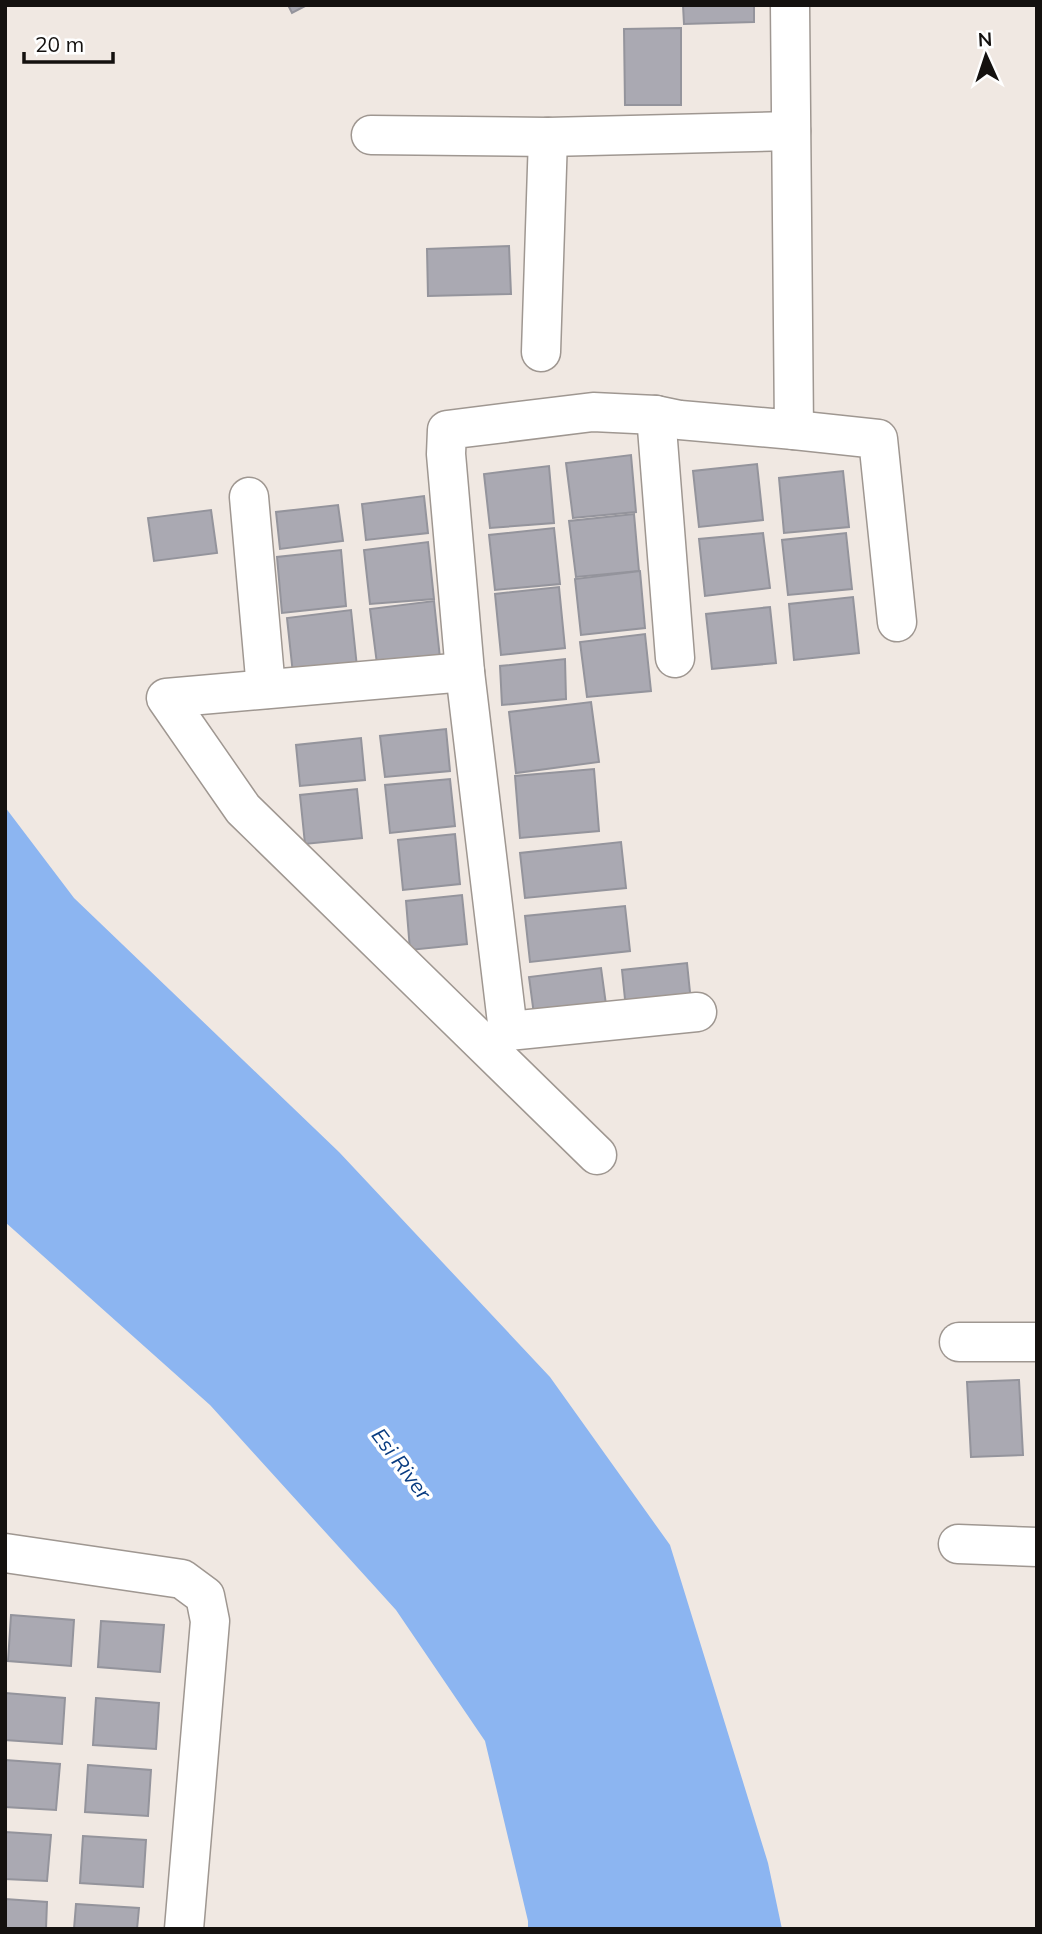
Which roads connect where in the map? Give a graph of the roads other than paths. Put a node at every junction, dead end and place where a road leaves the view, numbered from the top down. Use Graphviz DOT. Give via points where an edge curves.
graph roads {
  1 [pos="790,5"];
  2 [pos="791,131"];
  3 [pos="371,135"];
  4 [pos="548,137"];
  5 [pos="541,352"];
  6 [pos="656,415"];
  7 [pos="794,430"];
  8 [pos="249,497"];
  9 [pos="897,622"];
  10 [pos="675,658"];
  11 [pos="465,672"];
  12 [pos="266,689"];
  13 [pos="697,1012"];
  14 [pos="497,1040"];
  15 [pos="597,1156"];
  16 [pos="959,1342"];
  17 [pos="1037,1342"];
  18 [pos="958,1544"];
  19 [pos="1037,1547"];
  20 [pos="5,1553"];
  21 [pos="184,1929"];
  1 -- 2 [label="street"];
  2 -- 4 [label="street"];
  2 -- 7 [label="street"];
  3 -- 4 [label="street"];
  4 -- 5 [label="street"];
  6 -- 7 [label="street"];
  6 -- 10 [label="street"];
  6 -- 11 [label="street" via="593,412 447,430"];
  7 -- 9 [label="street" via="878,439"];
  8 -- 12 [label="street"];
  11 -- 12 [label="street"];
  11 -- 14 [label="street"];
  12 -- 14 [label="street" via="166,698 243,809"];
  13 -- 14 [label="street"];
  14 -- 15 [label="street"];
  16 -- 17 [label="street"];
  18 -- 19 [label="street"];
  20 -- 21 [label="street" via="182,1579 205,1596 210,1621"];
}
